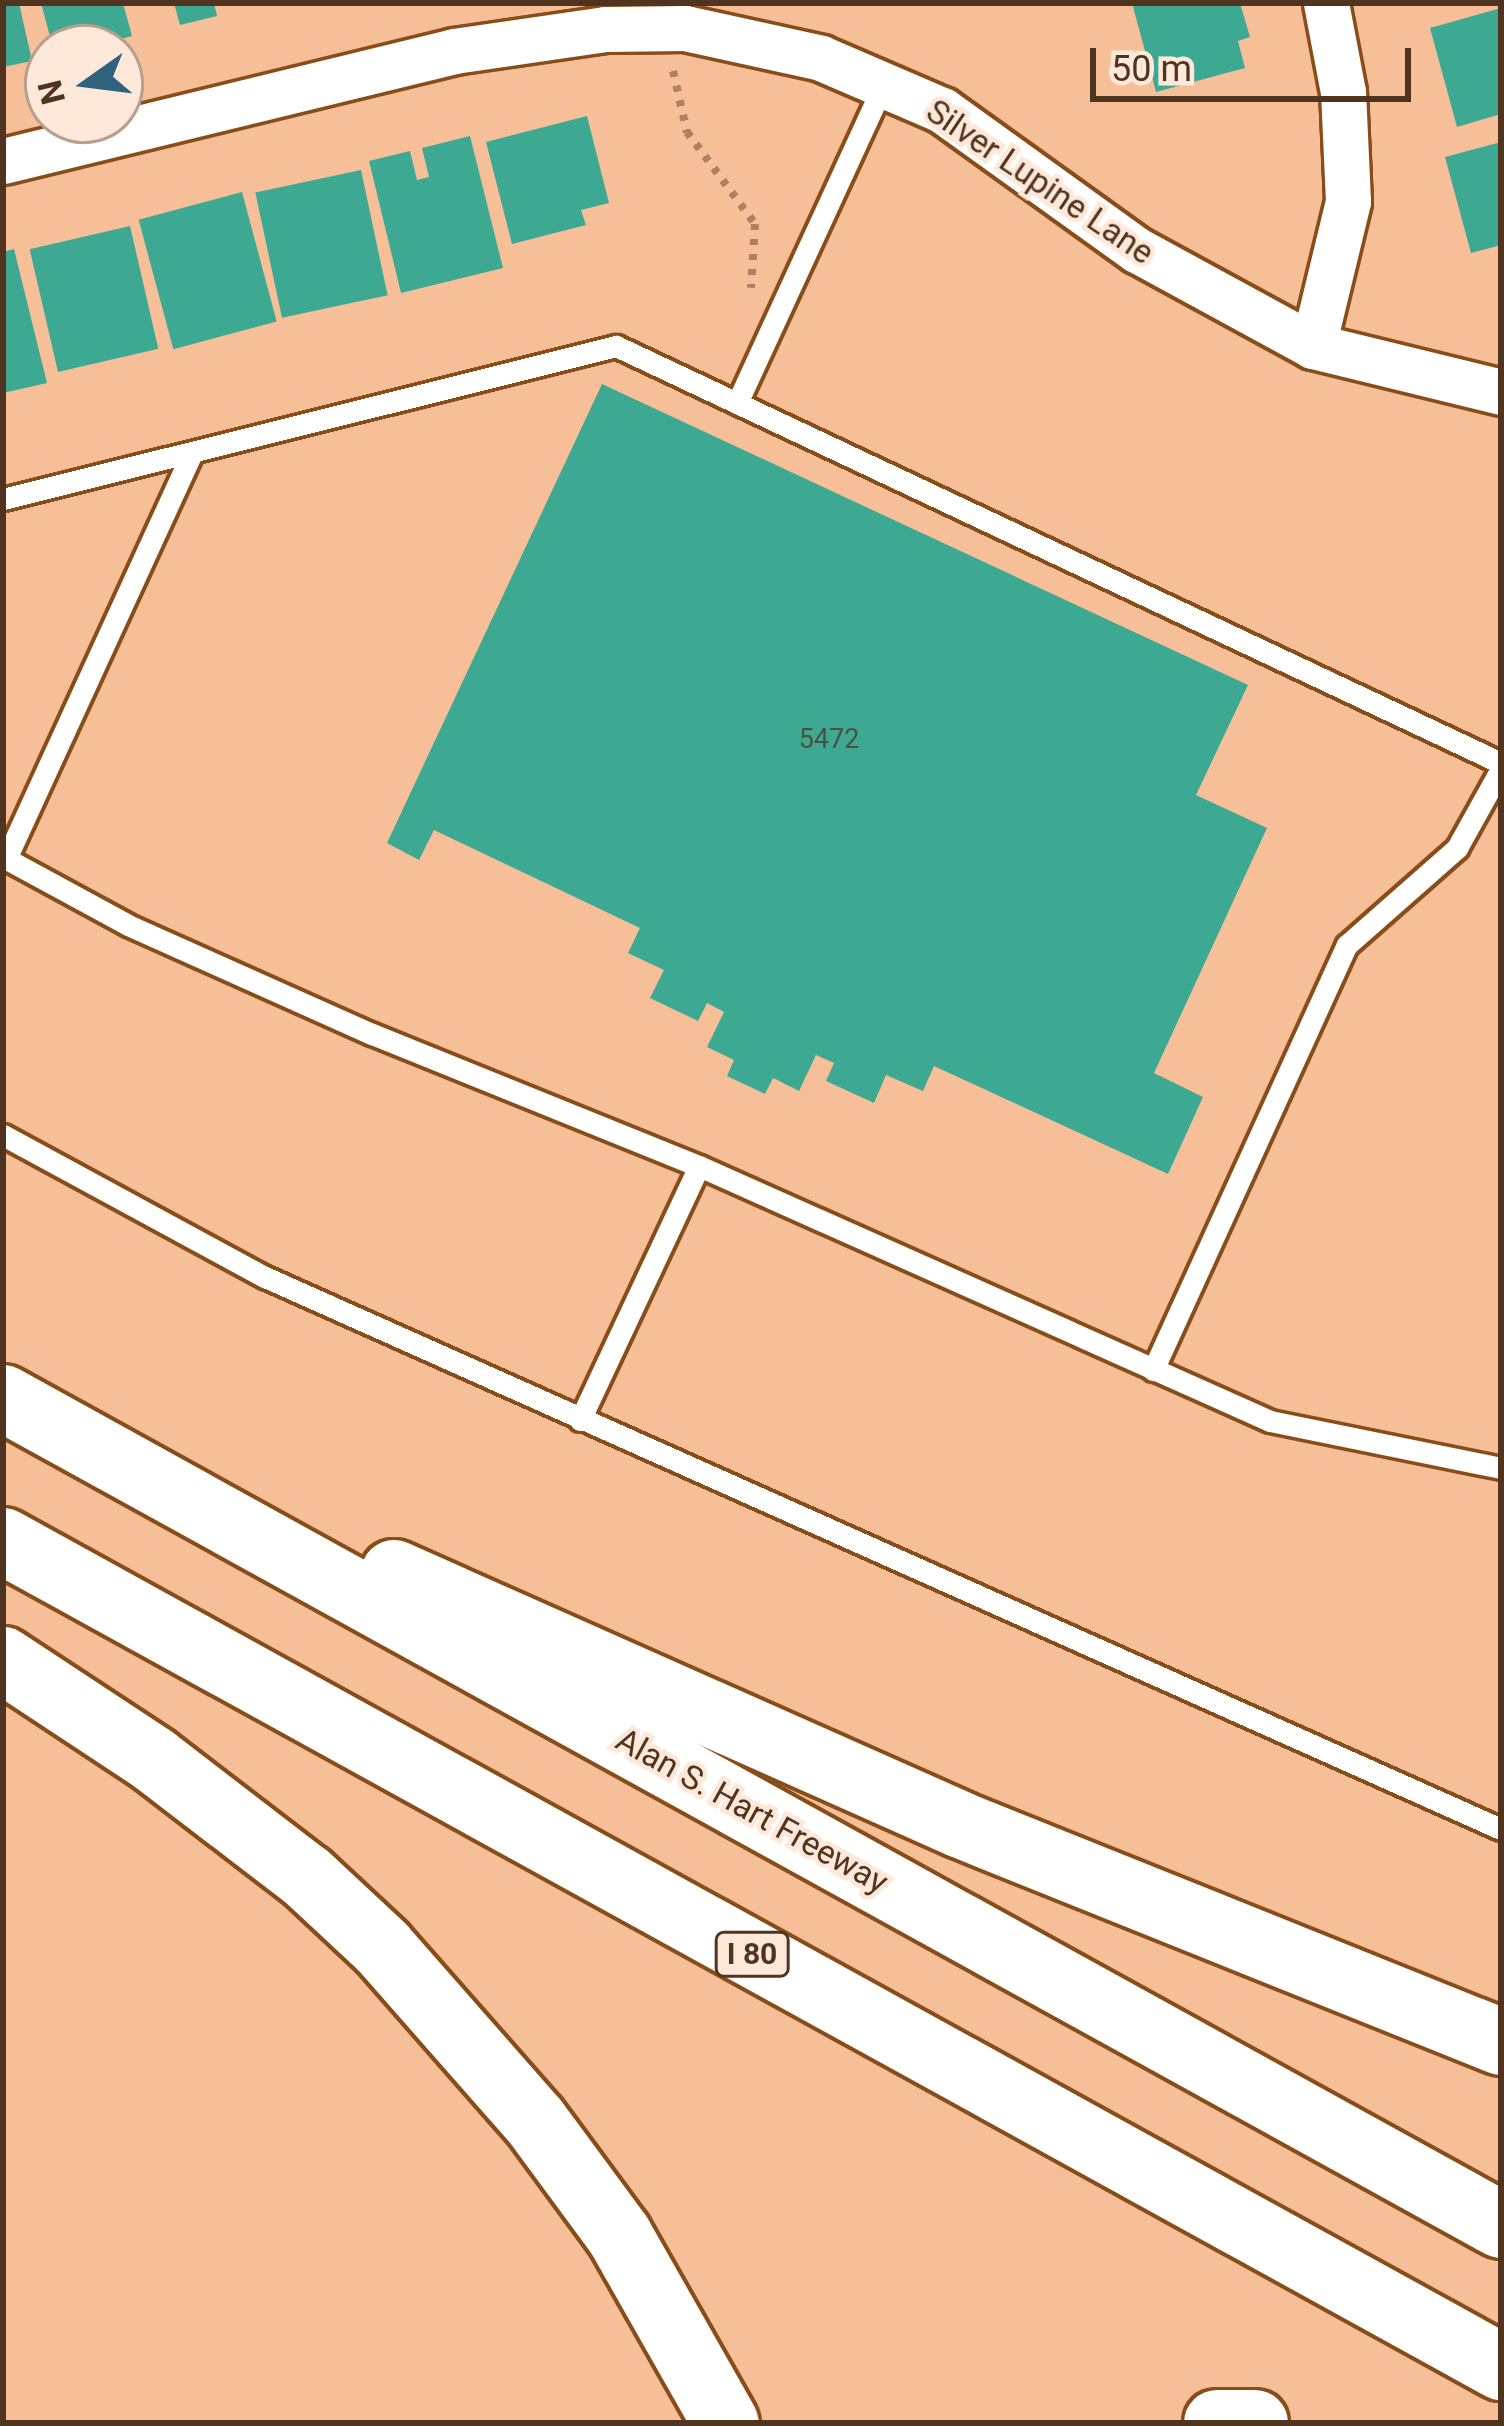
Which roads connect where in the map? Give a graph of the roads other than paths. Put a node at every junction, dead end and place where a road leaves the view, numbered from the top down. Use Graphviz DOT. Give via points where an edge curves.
graph roads {
  1 [pos="1326,3"];
  2 [pos="681,20"];
  3 [pos="884,83"];
  4 [pos="3,161"];
  5 [pos="1313,346"];
  6 [pos="1501,392"];
  7 [pos="737,404"];
  8 [pos="192,452"];
  9 [pos="3,500"];
  10 [pos="1501,766"];
  11 [pos="5,858"];
  12 [pos="3,1135"];
  13 [pos="699,1166"];
  14 [pos="1153,1370"];
  15 [pos="3,1398"];
  16 [pos="580,1420"];
  17 [pos="1501,1468"];
  18 [pos="206,1510"];
  19 [pos="3,1541"];
  20 [pos="3,1660"];
  21 [pos="1501,1829"];
  22 [pos="1501,2042"];
  23 [pos="1501,2225"];
  24 [pos="1501,2367"];
  25 [pos="726,2423"];
  26 [pos="1217,2423"];
  27 [pos="1255,2423"];
  1 -- 5 [label="street" via="1343,92 1348,201"];
  2 -- 3 [label="street, Silver Lupine Lane"];
  2 -- 4 [label="street, Silver Lupine Lane" via="454,51"];
  3 -- 5 [label="street, Silver Lupine Lane" via="1000,148 1137,250"];
  3 -- 7 [label="lane"];
  5 -- 6 [label="street, Silver Lupine Lane"];
  7 -- 8 [label="lane" via="616,346"];
  7 -- 10 [label="lane"];
  8 -- 9 [label="lane"];
  8 -- 11 [label="lane"];
  10 -- 14 [label="lane" via="1456,848 1347,945"];
  11 -- 13 [label="lane" via="128,925 372,1034"];
  12 -- 16 [label="lane" via="265,1277"];
  13 -- 14 [label="lane"];
  13 -- 16 [label="lane"];
  14 -- 17 [label="lane" via="1270,1421"];
  15 -- 18 [label="highway, Alan S. Hart Freeway"];
  16 -- 21 [label="lane"];
  18 -- 22 [label="highway" via="429,1585 961,1825"];
  18 -- 23 [label="highway, Alan S. Hart Freeway"];
  19 -- 24 [label="highway, I 80"];
  20 -- 25 [label="highway" via="153,1760 307,1877 382,1947 535,2121 619,2235"];
  26 -- 27 [label="highway"];
}
